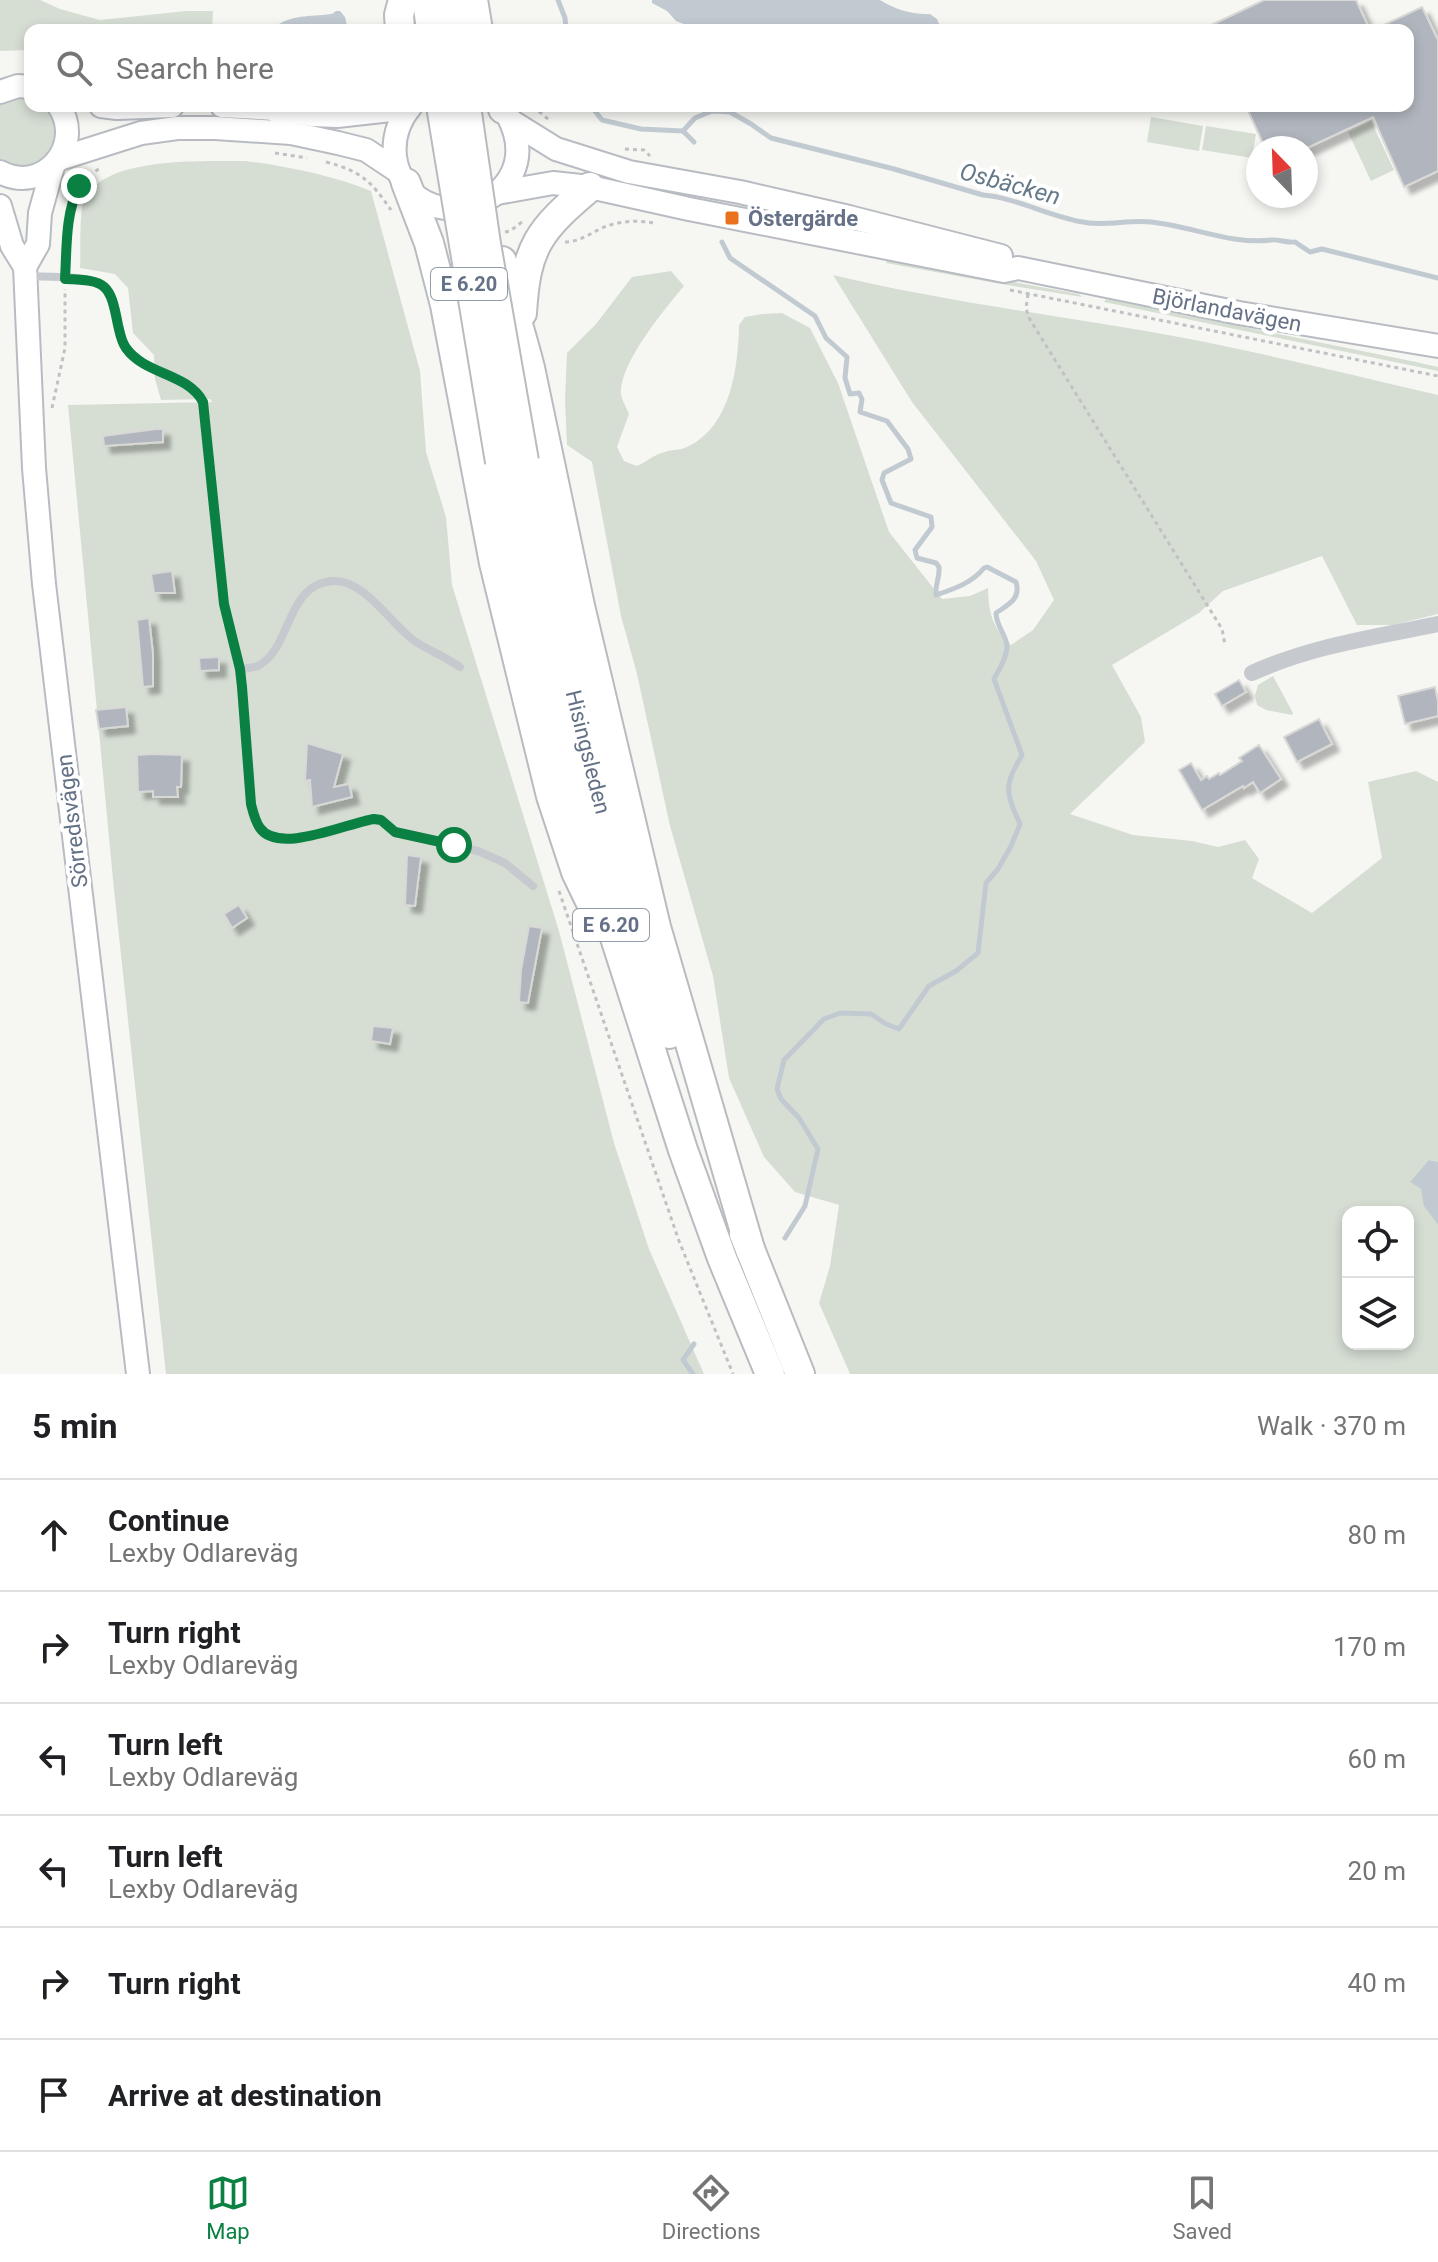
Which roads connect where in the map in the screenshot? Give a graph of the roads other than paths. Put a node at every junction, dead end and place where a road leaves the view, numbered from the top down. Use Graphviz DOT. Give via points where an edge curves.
graph roads {
  1 [pos="404,0"];
  2 [pos="427,0"];
  3 [pos="453,0"];
  4 [pos="473,0"];
  5 [pos="400,24"];
  6 [pos="409,24"];
  7 [pos="430,24"];
  8 [pos="455,24"];
  9 [pos="477,24"];
  10 [pos="24,86"];
  11 [pos="1,91"];
  12 [pos="62,112"];
  13 [pos="295,112"];
  14 [pos="369,112"];
  15 [pos="407,112"];
  16 [pos="442,112"];
  17 [pos="467,112"];
  18 [pos="505,112"];
  19 [pos="507,112"];
  20 [pos="56,162"];
  21 [pos="0,172"];
  22 [pos="402,177"];
  23 [pos="590,187"];
  24 [pos="495,195"];
  25 [pos="0,206"];
  26 [pos="1018,268"];
  27 [pos="26,272"];
  28 [pos="521,334"];
  29 [pos="1438,346"];
  30 [pos="512,462"];
  31 [pos="1438,624"];
  32 [pos="460,667"];
  33 [pos="240,669"];
  34 [pos="1252,673"];
  35 [pos="533,886"];
  36 [pos="626,974"];
  37 [pos="750,1249"];
  38 [pos="138,1374"];
  39 [pos="770,1374"];
  40 [pos="800,1374"];
  1 -- 5 [label="highway"];
  1 -- 6 [label="highway"];
  2 -- 7 [label="highway"];
  3 -- 8 [label="highway"];
  4 -- 9 [label="highway"];
  10 -- 11 [label="street"];
  12 -- 20 [label="street, Sörredsvägen" via="67,140"];
  13 -- 14 [label="street"];
  15 -- 22 [label="street" via="395,139"];
  16 -- 30 [label="highway, Hisingsleden / E 6.20, bridge"];
  17 -- 30 [label="highway, Hisingsleden / E 6.20, bridge"];
  18 -- 24 [label="street" via="516,136 516,159 508,181"];
  19 -- 26 [label="street, Björlandavägen" via="556,149 629,172 849,217 1007,257"];
  20 -- 21 [label="street" via="30,178"];
  20 -- 22 [label="street" via="141,133 215,128 291,133 366,150"];
  20 -- 27 [label="street, Sörredsvägen" via="40,213 38,244"];
  22 -- 24 [label="street, Björlandavägen" via="420,198 446,208 467,208"];
  22 -- 36 [label="highway" via="429,243 445,305 494,563 551,796 576,872"];
  23 -- 24 [label="street, Björlandavägen" via="553,183"];
  23 -- 26 [label="street, Björlandavägen" via="1004,271"];
  23 -- 28 [label="highway" via="555,217 529,259"];
  24 -- 28 [label="highway" via="496,233"];
  25 -- 27 [label="street, Sörredsvägen"];
  26 -- 29 [label="street, Björlandavägen"];
  27 -- 33 [label="lane" via="94,281 106,288 126,348 146,365 193,388 203,402 224,604"];
  27 -- 38 [label="street, Sörredsvägen" via="44,584"];
  28 -- 37 [label="highway" via="652,913"];
  30 -- 36 [label="highway, Hisingsleden / E 6.20" via="542,658"];
  30 -- 37 [label="highway, Hisingsleden / E 6.20" via="645,965"];
  31 -- 34 [label="street" via="1326,646"];
  32 -- 33 [label="lane" via="415,641 365,594 334,581 303,596 266,659"];
  33 -- 35 [label="lane" via="251,804 261,830 287,840 381,820 395,832 478,851 505,863"];
  36 -- 39 [label="highway, Hisingsleden / E 6.20" via="683,1150"];
  37 -- 40 [label="highway, Hisingsleden / E 6.20"];
}
